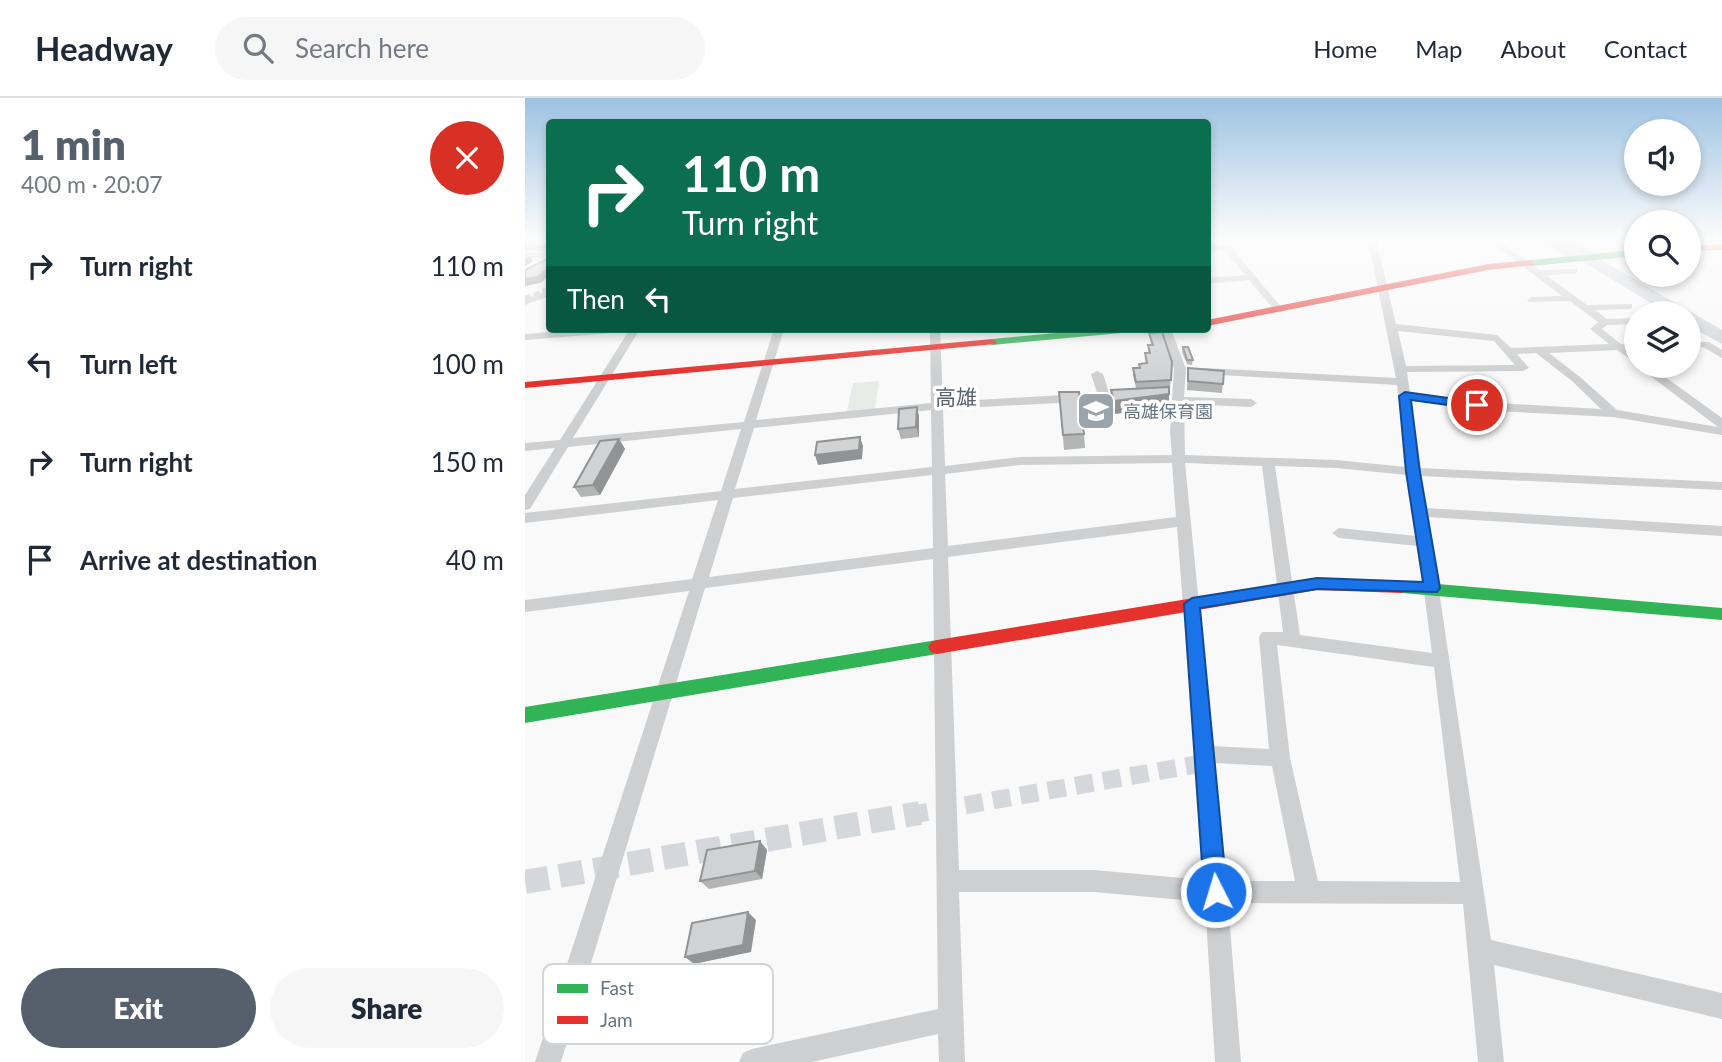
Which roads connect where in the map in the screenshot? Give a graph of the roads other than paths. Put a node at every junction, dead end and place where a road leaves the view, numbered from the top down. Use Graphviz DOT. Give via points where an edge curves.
graph roads {
  1 [pos="546,284"];
  2 [pos="1255,284"];
  3 [pos="1381,284"];
  4 [pos="1406,284"];
  5 [pos="1554,284"];
  6 [pos="1382,287"];
  7 [pos="525,292"];
  8 [pos="546,294"];
  9 [pos="1572,298"];
  10 [pos="1532,300"];
  11 [pos="525,302"];
  12 [pos="1624,306"];
  13 [pos="1585,307"];
  14 [pos="1279,310"];
  15 [pos="1624,321"];
  16 [pos="1211,322"];
  17 [pos="1603,322"];
  18 [pos="546,327"];
  19 [pos="1393,327"];
  20 [pos="575,333"];
  21 [pos="632,333"];
  22 [pos="778,333"];
  23 [pos="935,333"];
  24 [pos="1088,333"];
  25 [pos="1167,333"];
  26 [pos="538,336"];
  27 [pos="525,337"];
  28 [pos="1701,344"];
  29 [pos="935,347"];
  30 [pos="1619,348"];
  31 [pos="1624,348"];
  32 [pos="1538,350"];
  33 [pos="1509,351"];
  34 [pos="1624,352"];
  35 [pos="1722,355"];
  36 [pos="769,362"];
  37 [pos="1401,369"];
  38 [pos="1180,370"];
  39 [pos="1097,373"];
  40 [pos="604,377"];
  41 [pos="1659,378"];
  42 [pos="1403,382"];
  43 [pos="525,384"];
  44 [pos="1141,395"];
  45 [pos="1173,395"];
  46 [pos="1405,396"];
  47 [pos="1104,397"];
  48 [pos="1251,403"];
  49 [pos="936,406"];
  50 [pos="1613,413"];
  51 [pos="1722,424"];
  52 [pos="749,425"];
  53 [pos="1722,431"];
  54 [pos="563,444"];
  55 [pos="525,447"];
  56 [pos="1180,459"];
  57 [pos="1268,462"];
  58 [pos="939,471"];
  59 [pos="1413,472"];
  60 [pos="1722,486"];
  61 [pos="727,495"];
  62 [pos="525,506"];
  63 [pos="1419,512"];
  64 [pos="525,518"];
  65 [pos="1184,521"];
  66 [pos="1722,531"];
  67 [pos="1339,533"];
  68 [pos="1424,542"];
  69 [pos="940,553"];
  70 [pos="698,584"];
  71 [pos="1285,588"];
  72 [pos="1432,588"];
  73 [pos="1192,604"];
  74 [pos="525,606"];
  75 [pos="1722,614"];
  76 [pos="1292,640"];
  77 [pos="944,645"];
  78 [pos="1440,661"];
  79 [pos="664,692"];
  80 [pos="525,715"];
  81 [pos="1204,754"];
  82 [pos="1280,758"];
  83 [pos="949,881"];
  84 [pos="1216,892"];
  85 [pos="1309,892"];
  86 [pos="1472,893"];
  87 [pos="1480,950"];
  88 [pos="579,964"];
  89 [pos="1722,1006"];
  90 [pos="951,1019"];
  91 [pos="554,1044"];
  92 [pos="548,1062"];
  93 [pos="752,1062"];
  94 [pos="952,1062"];
  95 [pos="1228,1062"];
  96 [pos="1491,1062"];
  1 -- 7 [label="street"];
  2 -- 14 [label="street"];
  3 -- 6 [label="street"];
  4 -- 6 [label="street"];
  5 -- 9 [label="street"];
  6 -- 14 [label="street"];
  6 -- 19 [label="street"];
  8 -- 11 [label="street"];
  9 -- 10 [label="street"];
  9 -- 13 [label="street"];
  12 -- 13 [label="street"];
  13 -- 17 [label="street"];
  14 -- 16 [label="street"];
  15 -- 17 [label="street"];
  17 -- 30 [label="street" via="1595,329"];
  18 -- 26 [label="street"];
  19 -- 33 [label="street" via="1497,338"];
  19 -- 37 [label="street"];
  20 -- 26 [label="street"];
  21 -- 40 [label="street"];
  22 -- 36 [label="street"];
  23 -- 29 [label="street"];
  24 -- 29 [label="street"];
  25 -- 38 [label="street"];
  26 -- 27 [label="street"];
  28 -- 35 [label="street"];
  29 -- 36 [label="street"];
  29 -- 49 [label="street"];
  30 -- 31 [label="street"];
  30 -- 32 [label="street"];
  30 -- 34 [label="street"];
  32 -- 33 [label="street"];
  32 -- 50 [label="street"];
  33 -- 37 [label="street" via="1523,368"];
  36 -- 40 [label="street"];
  36 -- 52 [label="street"];
  37 -- 42 [label="street"];
  38 -- 42 [label="street"];
  38 -- 45 [label="street"];
  39 -- 47 [label="street"];
  40 -- 43 [label="street"];
  40 -- 54 [label="street"];
  41 -- 51 [label="street"];
  42 -- 46 [label="street"];
  44 -- 47 [label="street"];
  45 -- 48 [label="street"];
  45 -- 56 [label="street"];
  46 -- 50 [label="street" via="1496,407"];
  46 -- 59 [label="street"];
  47 -- 49 [label="street"];
  49 -- 52 [label="street"];
  49 -- 58 [label="street"];
  50 -- 53 [label="street"];
  52 -- 54 [label="street"];
  52 -- 61 [label="street"];
  54 -- 55 [label="street"];
  54 -- 62 [label="street"];
  56 -- 57 [label="street"];
  56 -- 58 [label="street" via="1021,461"];
  56 -- 65 [label="street"];
  57 -- 59 [label="street"];
  57 -- 71 [label="street"];
  58 -- 61 [label="street"];
  58 -- 69 [label="street"];
  59 -- 60 [label="street"];
  59 -- 63 [label="street"];
  61 -- 64 [label="street"];
  61 -- 70 [label="street"];
  63 -- 66 [label="street"];
  63 -- 68 [label="street"];
  65 -- 69 [label="street"];
  65 -- 73 [label="street"];
  67 -- 68 [label="street"];
  68 -- 72 [label="street"];
  69 -- 70 [label="street"];
  69 -- 77 [label="street"];
  70 -- 74 [label="street"];
  70 -- 79 [label="street"];
  71 -- 72 [label="street" via="1335,583"];
  71 -- 73 [label="street"];
  71 -- 76 [label="street"];
  72 -- 75 [label="street"];
  72 -- 78 [label="street"];
  73 -- 77 [label="street"];
  73 -- 81 [label="street"];
  76 -- 78 [label="street"];
  76 -- 82 [label="street" via="1268,637"];
  77 -- 79 [label="street"];
  77 -- 83 [label="street"];
  78 -- 86 [label="street"];
  79 -- 80 [label="street"];
  79 -- 88 [label="street"];
  81 -- 82 [label="street"];
  81 -- 84 [label="street"];
  82 -- 85 [label="street"];
  83 -- 84 [label="street" via="1094,881"];
  83 -- 90 [label="street"];
  84 -- 85 [label="street"];
  84 -- 95 [label="street"];
  85 -- 86 [label="street"];
  86 -- 87 [label="street"];
  87 -- 89 [label="street"];
  87 -- 96 [label="street"];
  90 -- 93 [label="street"];
  90 -- 94 [label="street"];
  91 -- 92 [label="street"];
}
